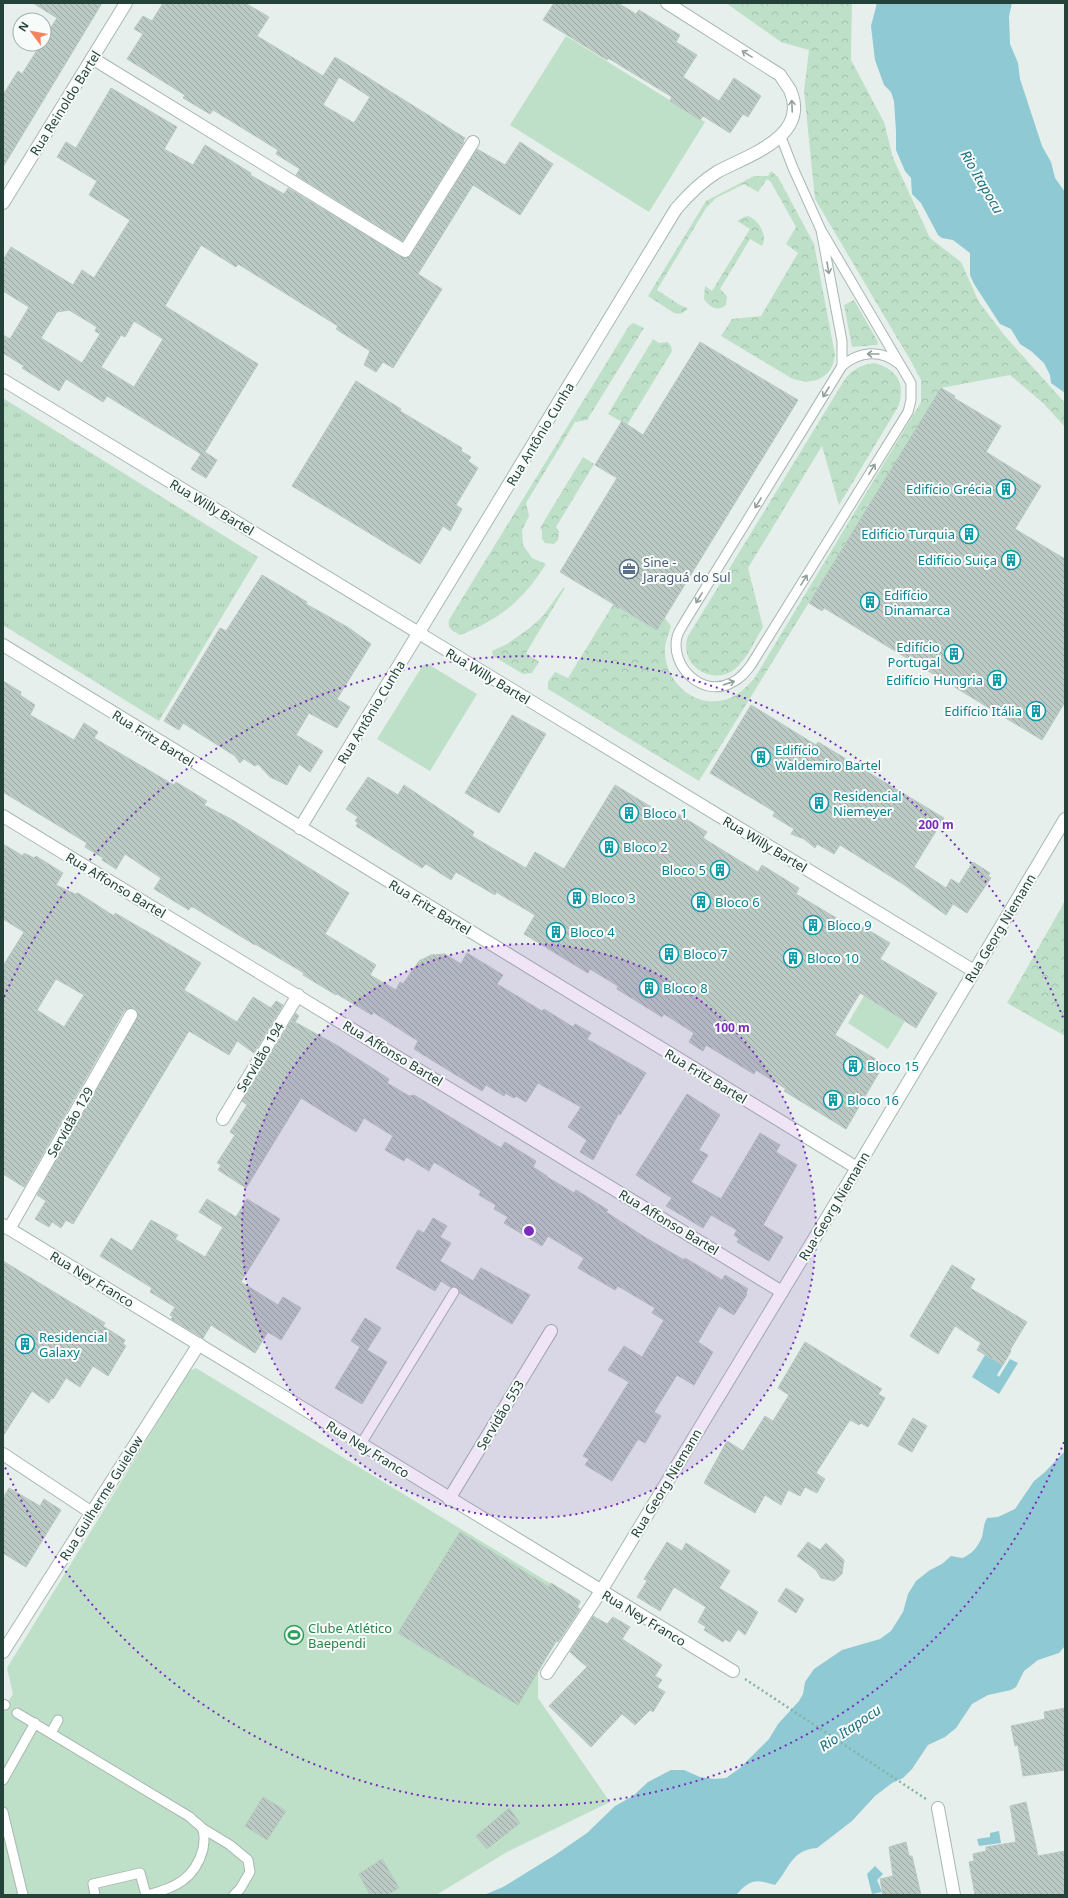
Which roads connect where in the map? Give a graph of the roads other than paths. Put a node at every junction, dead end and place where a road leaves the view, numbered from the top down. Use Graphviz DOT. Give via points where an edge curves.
graph roads {
  1 [pos="126,3"];
  2 [pos="667,3"];
  3 [pos="92,58"];
  4 [pos="781,137"];
  5 [pos="473,142"];
  6 [pos="3,203"];
  7 [pos="822,230"];
  8 [pos="842,366"];
  9 [pos="903,368"];
  10 [pos="3,380"];
  11 [pos="419,634"];
  12 [pos="3,645"];
  13 [pos="3,816"];
  14 [pos="1065,819"];
  15 [pos="300,828"];
  16 [pos="974,971"];
  17 [pos="298,995"];
  18 [pos="131,1016"];
  19 [pos="223,1119"];
  20 [pos="857,1168"];
  21 [pos="6,1227"];
  22 [pos="454,1292"];
  23 [pos="782,1292"];
  24 [pos="551,1331"];
  25 [pos="199,1344"];
  26 [pos="361,1444"];
  27 [pos="3,1454"];
  28 [pos="449,1499"];
  29 [pos="92,1513"];
  30 [pos="601,1591"];
  31 [pos="3,1652"];
  32 [pos="733,1671"];
  33 [pos="547,1673"];
  34 [pos="17,1713"];
  35 [pos="58,1720"];
  36 [pos="34,1723"];
  37 [pos="51,1733"];
  38 [pos="3,1780"];
  39 [pos="938,1808"];
  40 [pos="3,1812"];
  41 [pos="202,1828"];
  42 [pos="23,1895"];
  43 [pos="95,1895"];
  44 [pos="147,1895"];
  45 [pos="234,1895"];
  46 [pos="954,1895"];
  1 -- 3 [label="street, Rua Reinoldo Bartel"];
  4 -- 2 [label="street, Rua Antônio Cunha, one-way" via="791,120 793,108 790,91 780,75"];
  3 -- 5 [label="street" via="406,251"];
  3 -- 6 [label="street, Rua Reinoldo Bartel"];
  4 -- 7 [label="lane"];
  4 -- 11 [label="street, Rua Antônio Cunha" via="700,184 676,209"];
  7 -- 8 [label="lane, one-way" via="842,341"];
  7 -- 9 [label="lane"];
  9 -- 8 [label="lane, one-way" via="892,358 876,353 860,355"];
  8 -- 9 [label="lane, one-way" via="677,637 677,654 683,669 695,681 712,686 730,684 743,676 751,665 908,412 911,383"];
  10 -- 11 [label="street, Rua Willy Bartel"];
  11 -- 15 [label="street, Rua Antônio Cunha"];
  11 -- 16 [label="street, Rua Willy Bartel"];
  12 -- 15 [label="street, Rua Fritz Bartel"];
  13 -- 17 [label="street, Rua Affonso Bartel"];
  14 -- 16 [label="street, Rua Georg Niemann"];
  15 -- 20 [label="street, Rua Fritz Bartel"];
  16 -- 20 [label="street, Rua Georg Niemann"];
  17 -- 19 [label="street, Servidão 194"];
  17 -- 23 [label="street, Rua Affonso Bartel"];
  18 -- 21 [label="street, Servidão 129"];
  20 -- 23 [label="street, Rua Georg Niemann"];
  21 -- 25 [label="street, Rua Ney Franco"];
  22 -- 26 [label="lane"];
  23 -- 30 [label="street, Rua Georg Niemann"];
  24 -- 28 [label="street, Servidão 553"];
  25 -- 26 [label="street, Rua Ney Franco"];
  25 -- 29 [label="street, Rua Guilherme Guielow"];
  26 -- 28 [label="street, Rua Ney Franco"];
  27 -- 29 [label="street"];
  28 -- 30 [label="street, Rua Ney Franco"];
  29 -- 31 [label="street, Rua Guilherme Guielow"];
  30 -- 32 [label="street, Rua Ney Franco"];
  30 -- 33 [label="street, Rua Georg Niemann"];
  34 -- 36 [label="lane"];
  35 -- 37 [label="lane"];
  36 -- 37 [label="lane"];
  36 -- 38 [label="lane"];
  37 -- 41 [label="lane" via="190,1817"];
  39 -- 46 [label="street"];
  40 -- 42 [label="lane"];
  41 -- 44 [label="lane" via="204,1843 197,1867 170,1889"];
  41 -- 45 [label="lane" via="230,1845 248,1860 250,1872"];
  43 -- 44 [label="lane" via="93,1884 140,1872"];
}
